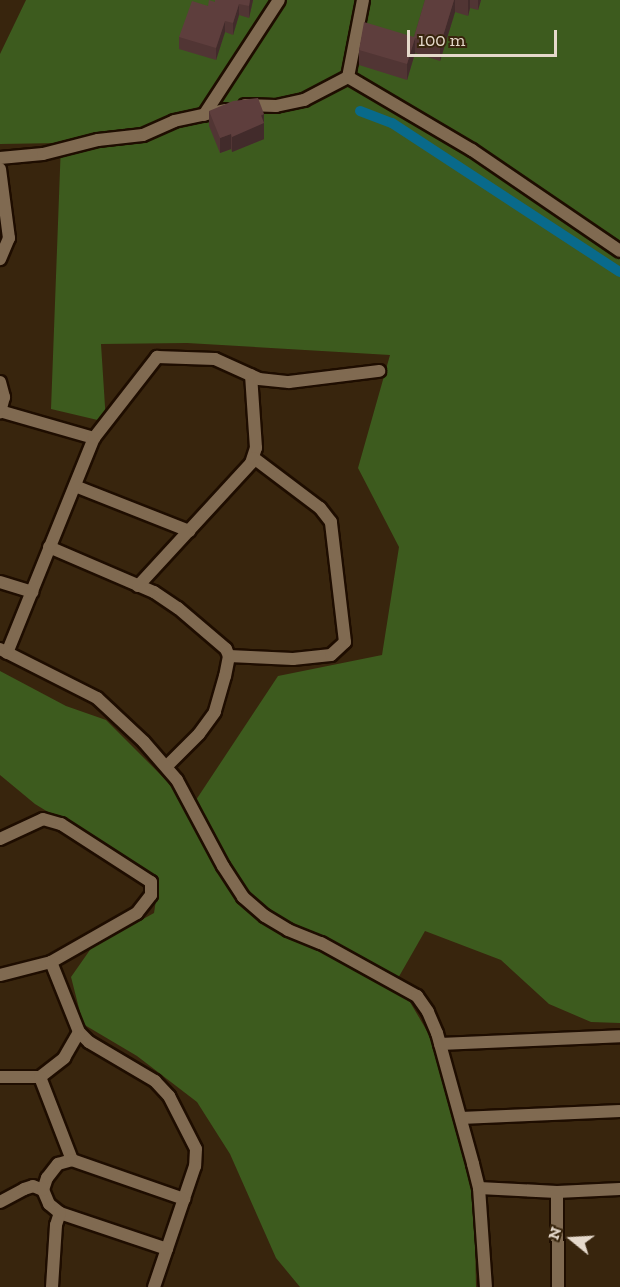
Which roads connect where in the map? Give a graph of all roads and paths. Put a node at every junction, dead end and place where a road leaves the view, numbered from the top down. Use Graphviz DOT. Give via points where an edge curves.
graph roads {
  1 [pos="279,0"];
  2 [pos="363,0"];
  3 [pos="348,77"];
  4 [pos="204,115"];
  5 [pos="0,158"];
  6 [pos="0,169"];
  7 [pos="620,251"];
  8 [pos="0,259"];
  9 [pos="380,371"];
  10 [pos="251,375"];
  11 [pos="0,382"];
  12 [pos="0,412"];
  13 [pos="94,438"];
  14 [pos="254,458"];
  15 [pos="75,486"];
  16 [pos="189,531"];
  17 [pos="49,547"];
  18 [pos="0,582"];
  19 [pos="138,586"];
  20 [pos="32,591"];
  21 [pos="4,651"];
  22 [pos="229,656"];
  23 [pos="167,766"];
  24 [pos="0,839"];
  25 [pos="51,962"];
  26 [pos="0,975"];
  27 [pos="79,1032"];
  28 [pos="620,1036"];
  29 [pos="440,1044"];
  30 [pos="0,1077"];
  31 [pos="39,1077"];
  32 [pos="620,1111"];
  33 [pos="461,1118"];
  34 [pos="72,1160"];
  35 [pos="479,1188"];
  36 [pos="620,1189"];
  37 [pos="44,1190"];
  38 [pos="557,1192"];
  39 [pos="184,1199"];
  40 [pos="0,1202"];
  41 [pos="60,1213"];
  42 [pos="167,1249"];
  43 [pos="52,1287"];
  44 [pos="154,1287"];
  45 [pos="486,1287"];
  46 [pos="558,1287"];
  1 -- 4 [label="street"];
  2 -- 3 [label="street"];
  3 -- 4 [label="street" via="304,100 276,106 246,105"];
  3 -- 7 [label="street" via="472,150"];
  4 -- 5 [label="street" via="174,121 143,135"];
  6 -- 8 [label="street" via="9,238"];
  9 -- 10 [label="street" via="289,382"];
  10 -- 13 [label="street" via="215,359 157,357"];
  10 -- 14 [label="street"];
  11 -- 12 [label="street" via="4,397"];
  12 -- 13 [label="street"];
  13 -- 15 [label="street"];
  14 -- 16 [label="street"];
  14 -- 22 [label="street" via="320,508 331,522 345,642 331,654 293,660"];
  15 -- 16 [label="street"];
  15 -- 17 [label="street"];
  16 -- 19 [label="street"];
  17 -- 19 [label="street"];
  17 -- 20 [label="street"];
  18 -- 20 [label="street"];
  19 -- 22 [label="street" via="178,608 226,649"];
  20 -- 21 [label="street"];
  21 -- 23 [label="street" via="97,698"];
  22 -- 23 [label="street" via="215,712"];
  23 -- 29 [label="street" via="243,897 288,930 321,943 417,996 428,1012"];
  24 -- 25 [label="street" via="43,819 52,821 151,882 151,895 137,913"];
  25 -- 26 [label="street"];
  25 -- 27 [label="street"];
  27 -- 31 [label="street" via="63,1058"];
  27 -- 39 [label="street" via="155,1081 169,1096 196,1149"];
  28 -- 29 [label="street"];
  29 -- 33 [label="street"];
  30 -- 31 [label="street"];
  31 -- 34 [label="street"];
  32 -- 33 [label="street"];
  33 -- 35 [label="street"];
  34 -- 37 [label="street" via="58,1164 46,1178"];
  34 -- 39 [label="street"];
  35 -- 38 [label="street"];
  35 -- 45 [label="street"];
  36 -- 38 [label="street"];
  37 -- 40 [label="street" via="33,1186"];
  37 -- 41 [label="street" via="49,1204"];
  38 -- 46 [label="street"];
  39 -- 42 [label="street"];
  41 -- 42 [label="street"];
  41 -- 43 [label="street"];
  42 -- 44 [label="street"];
}
